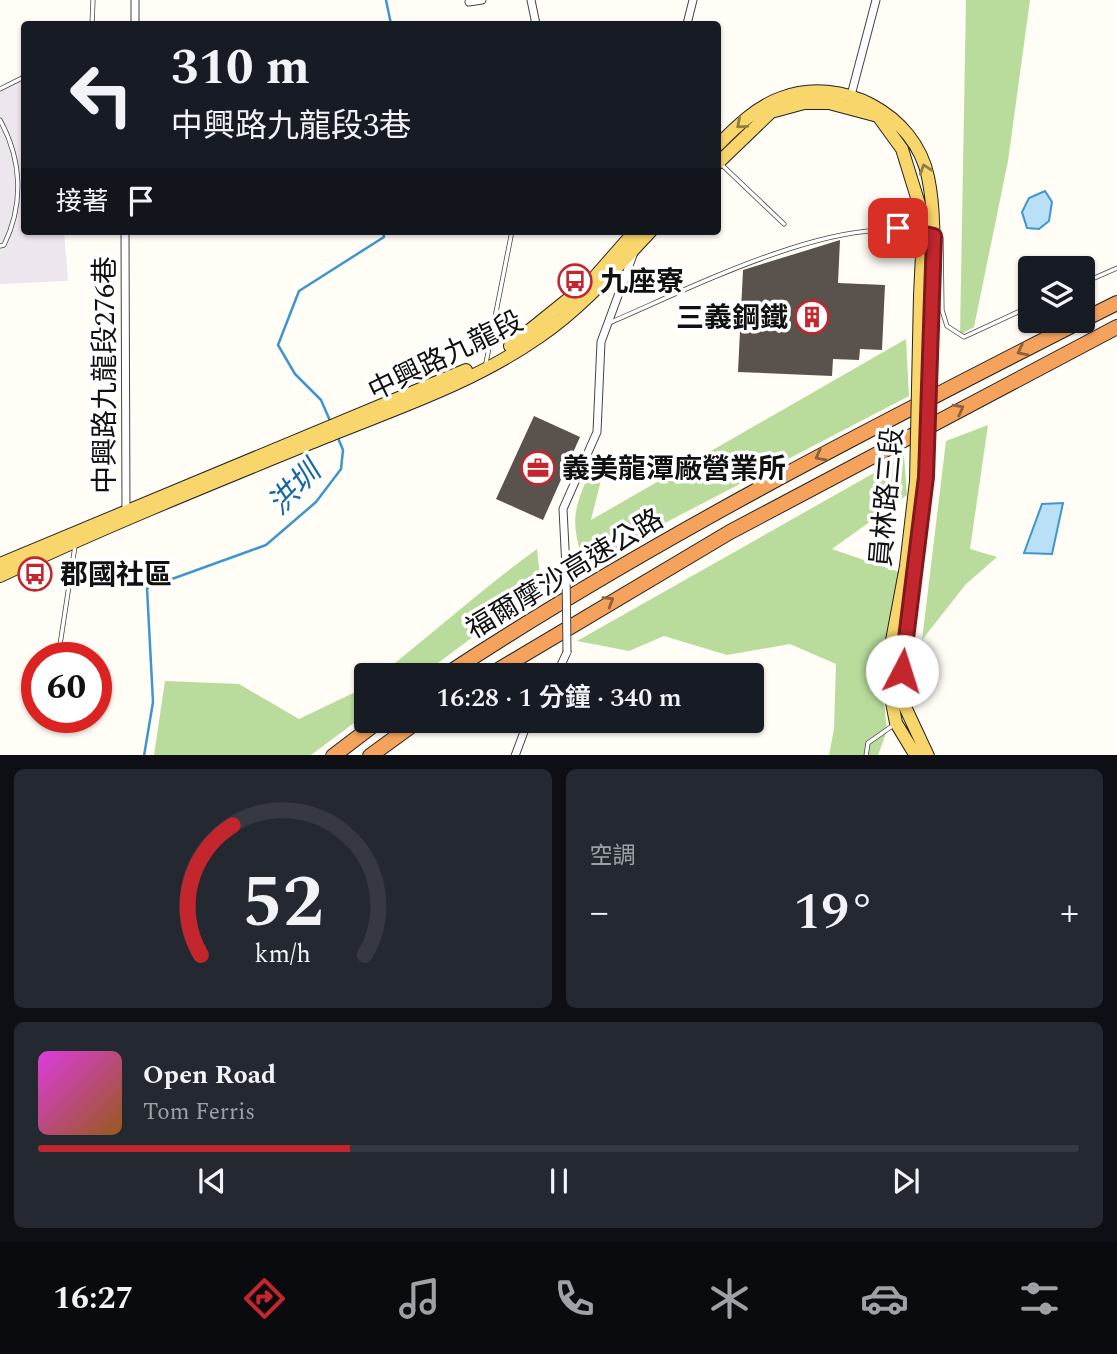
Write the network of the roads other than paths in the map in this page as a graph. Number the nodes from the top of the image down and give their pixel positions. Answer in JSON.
{"nodes":[{"id":1,"x":93,"y":0,"type":"edge"},
{"id":2,"x":135,"y":0,"type":"edge"},
{"id":3,"x":482,"y":0,"type":"edge"},
{"id":4,"x":531,"y":0,"type":"edge"},
{"id":5,"x":693,"y":0,"type":"edge"},
{"id":6,"x":876,"y":0,"type":"edge"},
{"id":7,"x":469,"y":2,"type":"dead end"},
{"id":8,"x":92,"y":21,"type":"edge"},
{"id":9,"x":135,"y":21,"type":"edge"},
{"id":10,"x":535,"y":21,"type":"edge"},
{"id":11,"x":688,"y":21,"type":"edge"},
{"id":12,"x":21,"y":78,"type":"edge"},
{"id":13,"x":0,"y":89,"type":"edge"},
{"id":14,"x":849,"y":101,"type":"junction"},
{"id":15,"x":0,"y":120,"type":"edge"},
{"id":16,"x":721,"y":142,"type":"edge"},
{"id":17,"x":721,"y":159,"type":"edge"},
{"id":18,"x":721,"y":165,"type":"edge"},
{"id":19,"x":784,"y":224,"type":"dead end"},
{"id":20,"x":125,"y":235,"type":"edge"},
{"id":21,"x":511,"y":235,"type":"edge"},
{"id":22,"x":640,"y":235,"type":"edge"},
{"id":23,"x":928,"y":236,"type":"junction"},
{"id":24,"x":0,"y":246,"type":"edge"},
{"id":25,"x":1117,"y":268,"type":"edge"},
{"id":26,"x":1095,"y":278,"type":"edge"},
{"id":27,"x":1117,"y":303,"type":"edge"},
{"id":28,"x":1018,"y":312,"type":"edge"},
{"id":29,"x":1095,"y":314,"type":"edge"},
{"id":30,"x":607,"y":324,"type":"junction"},
{"id":31,"x":1117,"y":327,"type":"edge"},
{"id":32,"x":1057,"y":333,"type":"edge"},
{"id":33,"x":486,"y":365,"type":"junction"},
{"id":34,"x":921,"y":479,"type":"junction"},
{"id":35,"x":126,"y":514,"type":"junction"},
{"id":36,"x":76,"y":541,"type":"junction"},
{"id":37,"x":0,"y":564,"type":"edge"},
{"id":38,"x":0,"y":576,"type":"edge"},
{"id":39,"x":60,"y":642,"type":"edge"},
{"id":40,"x":463,"y":663,"type":"edge"},
{"id":41,"x":510,"y":663,"type":"edge"},
{"id":42,"x":562,"y":663,"type":"edge"},
{"id":43,"x":897,"y":723,"type":"junction"},
{"id":44,"x":363,"y":733,"type":"edge"},
{"id":45,"x":401,"y":733,"type":"edge"},
{"id":46,"x":522,"y":733,"type":"edge"},
{"id":47,"x":333,"y":755,"type":"edge"},
{"id":48,"x":370,"y":755,"type":"edge"},
{"id":49,"x":515,"y":755,"type":"edge"},
{"id":50,"x":866,"y":755,"type":"edge"},
{"id":51,"x":916,"y":755,"type":"edge"},
{"id":52,"x":928,"y":755,"type":"edge"}],
"edges":[{"from":1,"to":8,"type":"lane"},
{"from":2,"to":9,"type":"street"},
{"from":3,"to":7,"type":"street"},
{"from":4,"to":10,"type":"street"},
{"from":5,"to":11,"type":"street"},
{"from":6,"to":14,"type":"street"},
{"from":12,"to":13,"type":"lane"},
{"from":14,"to":16,"type":"main road","one_way":true},
{"from":14,"to":17,"type":"main road"},
{"from":14,"to":23,"type":"main road"},
{"from":15,"to":24,"type":"lane"},
{"from":18,"to":19,"type":"lane"},
{"from":20,"to":35,"type":"street","name":"中興路九龍段276巷"},
{"from":21,"to":33,"type":"lane"},
{"from":22,"to":30,"type":"street"},
{"from":22,"to":33,"type":"main road","name":"中興路九龍段"},
{"from":23,"to":28,"type":"lane"},
{"from":23,"to":30,"type":"lane"},
{"from":23,"to":34,"type":"main road","name":"員林路三段","bridge":true},
{"from":25,"to":26,"type":"lane"},
{"from":27,"to":29,"type":"highway","name":"福爾摩沙高速公路"},
{"from":30,"to":42,"type":"street","bridge":true},
{"from":41,"to":31,"type":"highway","name":"福爾摩沙高速公路","one_way":true},
{"from":32,"to":40,"type":"highway","name":"福爾摩沙高速公路","one_way":true},
{"from":33,"to":35,"type":"main road","name":"中興路九龍段"},
{"from":34,"to":43,"type":"main road","name":"員林路三段"},
{"from":34,"to":52,"type":"main road","name":"員林路三段"},
{"from":35,"to":36,"type":"main road"},
{"from":35,"to":37,"type":"main road"},
{"from":36,"to":38,"type":"main road"},
{"from":36,"to":39,"type":"lane"},
{"from":43,"to":50,"type":"lane"},
{"from":43,"to":51,"type":"main road","name":"員林路三段"},
{"from":44,"to":47,"type":"highway"},
{"from":45,"to":48,"type":"highway"},
{"from":46,"to":49,"type":"street"}]}
